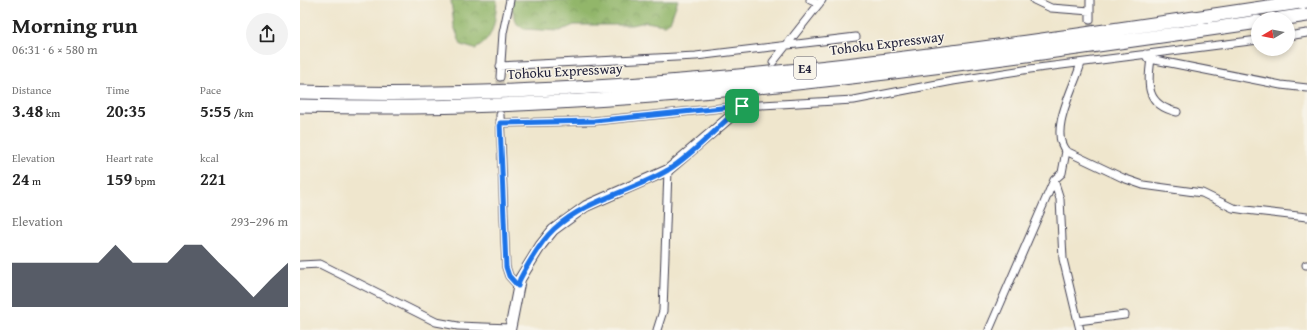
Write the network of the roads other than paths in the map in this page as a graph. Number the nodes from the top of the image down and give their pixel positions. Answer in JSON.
{"nodes":[{"id":1,"x":510,"y":0,"type":"edge"},
{"id":2,"x":810,"y":0,"type":"edge"},
{"id":3,"x":1034,"y":0,"type":"edge"},
{"id":4,"x":1090,"y":0,"type":"edge"},
{"id":5,"x":1307,"y":1,"type":"edge"},
{"id":6,"x":820,"y":2,"type":"edge"},
{"id":7,"x":1090,"y":11,"type":"junction"},
{"id":8,"x":1307,"y":15,"type":"edge"},
{"id":9,"x":1295,"y":17,"type":"edge"},
{"id":10,"x":1090,"y":20,"type":"tunnel mouth"},
{"id":11,"x":1251,"y":23,"type":"edge"},
{"id":12,"x":1307,"y":33,"type":"edge"},
{"id":13,"x":1295,"y":35,"type":"edge"},
{"id":14,"x":856,"y":37,"type":"dead end"},
{"id":15,"x":1251,"y":41,"type":"edge"},
{"id":16,"x":785,"y":44,"type":"junction"},
{"id":17,"x":1145,"y":54,"type":"junction"},
{"id":18,"x":1151,"y":59,"type":"junction"},
{"id":19,"x":773,"y":62,"type":"dead end"},
{"id":20,"x":1081,"y":63,"type":"junction"},
{"id":21,"x":500,"y":66,"type":"junction"},
{"id":22,"x":500,"y":77,"type":"tunnel mouth"},
{"id":23,"x":1307,"y":88,"type":"edge"},
{"id":24,"x":300,"y":92,"type":"edge"},
{"id":25,"x":745,"y":104,"type":"junction"},
{"id":26,"x":300,"y":106,"type":"edge"},
{"id":27,"x":1177,"y":112,"type":"dead end"},
{"id":28,"x":500,"y":115,"type":"tunnel mouth"},
{"id":29,"x":730,"y":117,"type":"joint"},
{"id":30,"x":500,"y":123,"type":"junction"},
{"id":31,"x":1066,"y":151,"type":"junction"},
{"id":32,"x":668,"y":170,"type":"junction"},
{"id":33,"x":1054,"y":180,"type":"junction"},
{"id":34,"x":1307,"y":217,"type":"edge"},
{"id":35,"x":300,"y":265,"type":"edge"},
{"id":36,"x":518,"y":286,"type":"junction"},
{"id":37,"x":1125,"y":315,"type":"dead end"},
{"id":38,"x":1078,"y":322,"type":"junction"},
{"id":39,"x":510,"y":329,"type":"edge"},
{"id":40,"x":656,"y":330,"type":"edge"},
{"id":41,"x":989,"y":330,"type":"edge"},
{"id":42,"x":1080,"y":330,"type":"edge"}],
"edges":[{"from":1,"to":21,"type":"street"},
{"from":2,"to":6,"type":"street"},
{"from":3,"to":7,"type":"street"},
{"from":4,"to":7,"type":"street"},
{"from":5,"to":24,"type":"highway","name":"Tohoku Expressway","number":"E4"},
{"from":6,"to":16,"type":"street"},
{"from":7,"to":10,"type":"street"},
{"from":8,"to":9,"type":"highway"},
{"from":11,"to":26,"type":"highway","name":"Tohoku Expressway","number":"E4"},
{"from":12,"to":13,"type":"street"},
{"from":14,"to":16,"type":"street"},
{"from":15,"to":17,"type":"street"},
{"from":16,"to":19,"type":"street"},
{"from":16,"to":21,"type":"street"},
{"from":17,"to":18,"type":"street"},
{"from":17,"to":20,"type":"street"},
{"from":18,"to":23,"type":"street"},
{"from":18,"to":27,"type":"street"},
{"from":20,"to":25,"type":"street"},
{"from":20,"to":31,"type":"street"},
{"from":21,"to":22,"type":"street"},
{"from":25,"to":29,"type":"street"},
{"from":25,"to":30,"type":"street"},
{"from":28,"to":30,"type":"street"},
{"from":29,"to":32,"type":"street"},
{"from":30,"to":36,"type":"street"},
{"from":31,"to":33,"type":"street"},
{"from":31,"to":34,"type":"street"},
{"from":32,"to":36,"type":"street"},
{"from":32,"to":40,"type":"street"},
{"from":33,"to":38,"type":"street"},
{"from":33,"to":41,"type":"street"},
{"from":35,"to":39,"type":"street"},
{"from":36,"to":39,"type":"street"},
{"from":37,"to":38,"type":"street"},
{"from":38,"to":42,"type":"street"}]}
